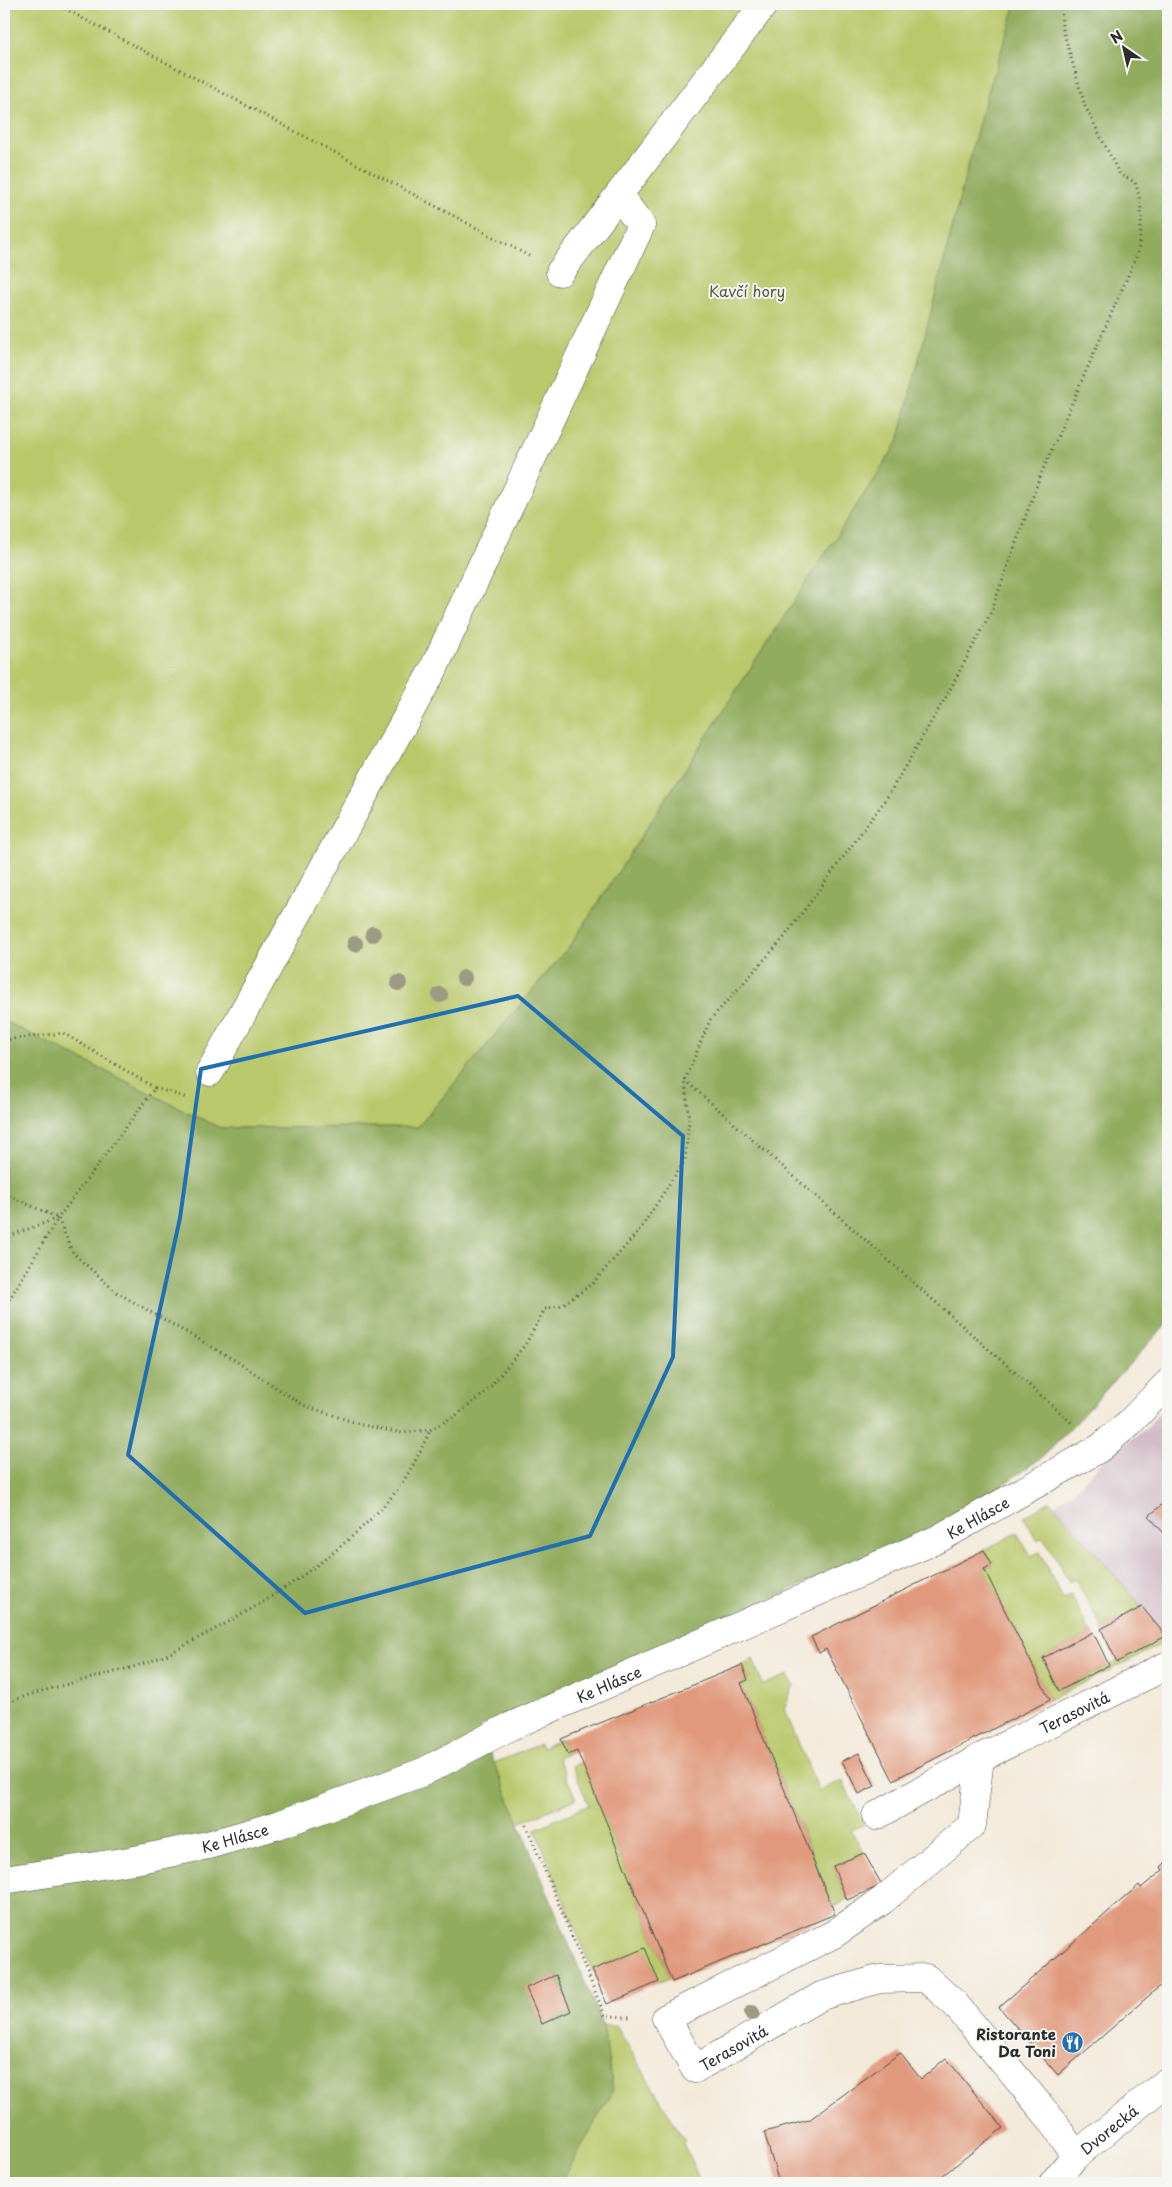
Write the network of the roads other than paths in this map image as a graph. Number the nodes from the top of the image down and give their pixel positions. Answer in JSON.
{"nodes":[{"id":1,"x":764,"y":4,"type":"edge"},
{"id":2,"x":620,"y":197,"type":"junction"},
{"id":3,"x":560,"y":272,"type":"road end"},
{"id":4,"x":210,"y":1072,"type":"dead end"},
{"id":5,"x":1168,"y":1382,"type":"edge"},
{"id":6,"x":1166,"y":1666,"type":"dead end"},
{"id":7,"x":980,"y":1758,"type":"junction"},
{"id":8,"x":876,"y":1816,"type":"dead end"},
{"id":9,"x":4,"y":1880,"type":"edge"},
{"id":10,"x":1168,"y":2081,"type":"edge"},
{"id":11,"x":1075,"y":2156,"type":"junction"},
{"id":12,"x":1053,"y":2183,"type":"edge"}],
"edges":[{"from":1,"to":2,"type":"street"},
{"from":2,"to":3,"type":"street"},
{"from":2,"to":4,"type":"street"},
{"from":5,"to":9,"type":"street","name":"Ke Hlásce"},
{"from":6,"to":7,"type":"street","name":"Terasovitá"},
{"from":7,"to":8,"type":"street","name":"Terasovitá"},
{"from":7,"to":11,"type":"street","name":"Terasovitá"},
{"from":10,"to":11,"type":"street","name":"Dvorecká"},
{"from":11,"to":12,"type":"street","name":"Dvorecká"}]}
